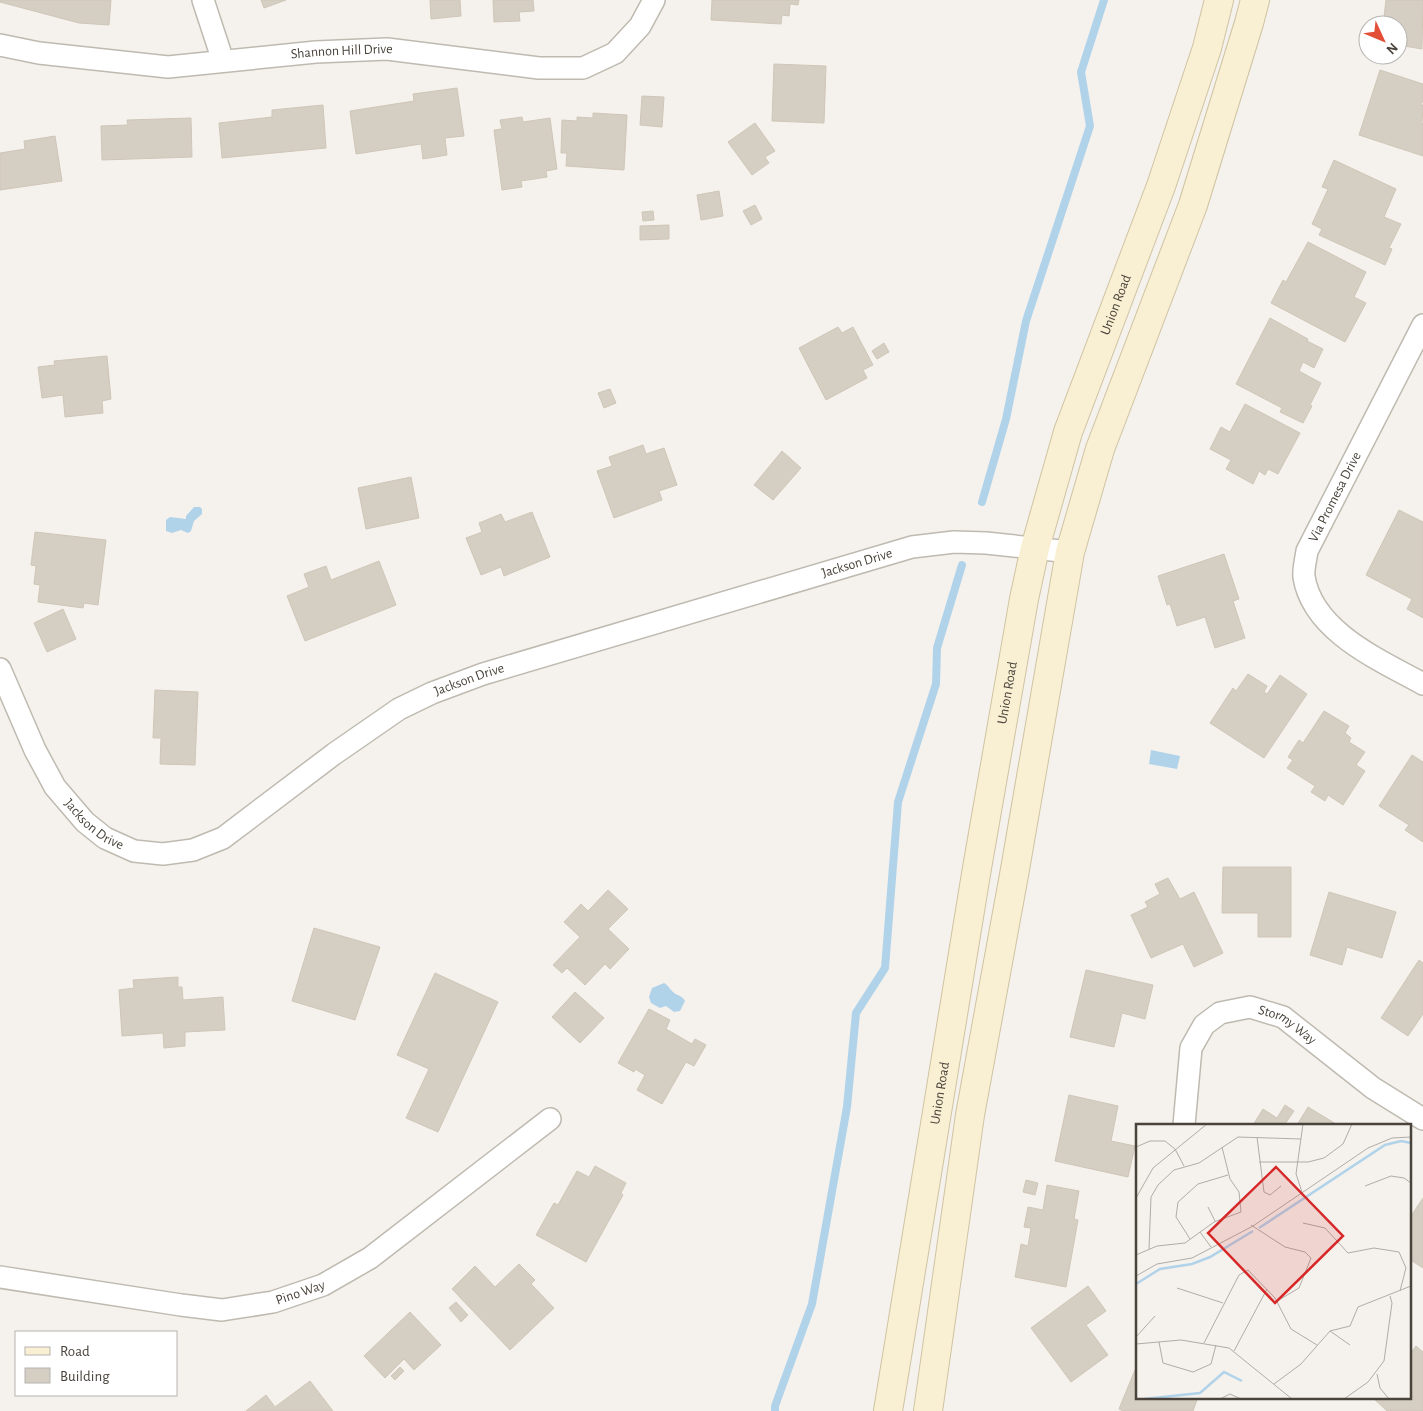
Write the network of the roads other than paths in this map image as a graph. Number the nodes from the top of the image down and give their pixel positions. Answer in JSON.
{"nodes":[{"id":1,"x":203,"y":0,"type":"edge"},
{"id":2,"x":654,"y":0,"type":"edge"},
{"id":3,"x":1219,"y":0,"type":"edge"},
{"id":4,"x":1254,"y":0,"type":"edge"},
{"id":5,"x":0,"y":45,"type":"edge"},
{"id":6,"x":223,"y":60,"type":"junction"},
{"id":7,"x":1423,"y":325,"type":"edge"},
{"id":8,"x":1035,"y":548,"type":"junction"},
{"id":9,"x":1070,"y":552,"type":"junction"},
{"id":10,"x":0,"y":669,"type":"edge"},
{"id":11,"x":1423,"y":684,"type":"edge"},
{"id":12,"x":550,"y":1119,"type":"dead end"},
{"id":13,"x":1423,"y":1119,"type":"edge"},
{"id":14,"x":1184,"y":1124,"type":"edge"},
{"id":15,"x":0,"y":1277,"type":"edge"},
{"id":16,"x":888,"y":1411,"type":"edge"},
{"id":17,"x":928,"y":1411,"type":"edge"}],
"edges":[{"from":1,"to":6,"type":"street"},
{"from":2,"to":6,"type":"street","name":"Shannon Hill Drive"},
{"from":3,"to":8,"type":"main road","name":"Union Road"},
{"from":4,"to":9,"type":"main road"},
{"from":5,"to":6,"type":"street","name":"Shannon Hill Drive"},
{"from":7,"to":11,"type":"street","name":"Via Promesa Drive"},
{"from":8,"to":9,"type":"street","name":"Jackson Drive"},
{"from":8,"to":10,"type":"street","name":"Jackson Drive"},
{"from":8,"to":16,"type":"main road","name":"Union Road"},
{"from":9,"to":17,"type":"main road"},
{"from":12,"to":15,"type":"street","name":"Pino Way"},
{"from":13,"to":14,"type":"street","name":"Stormy Way"}]}
